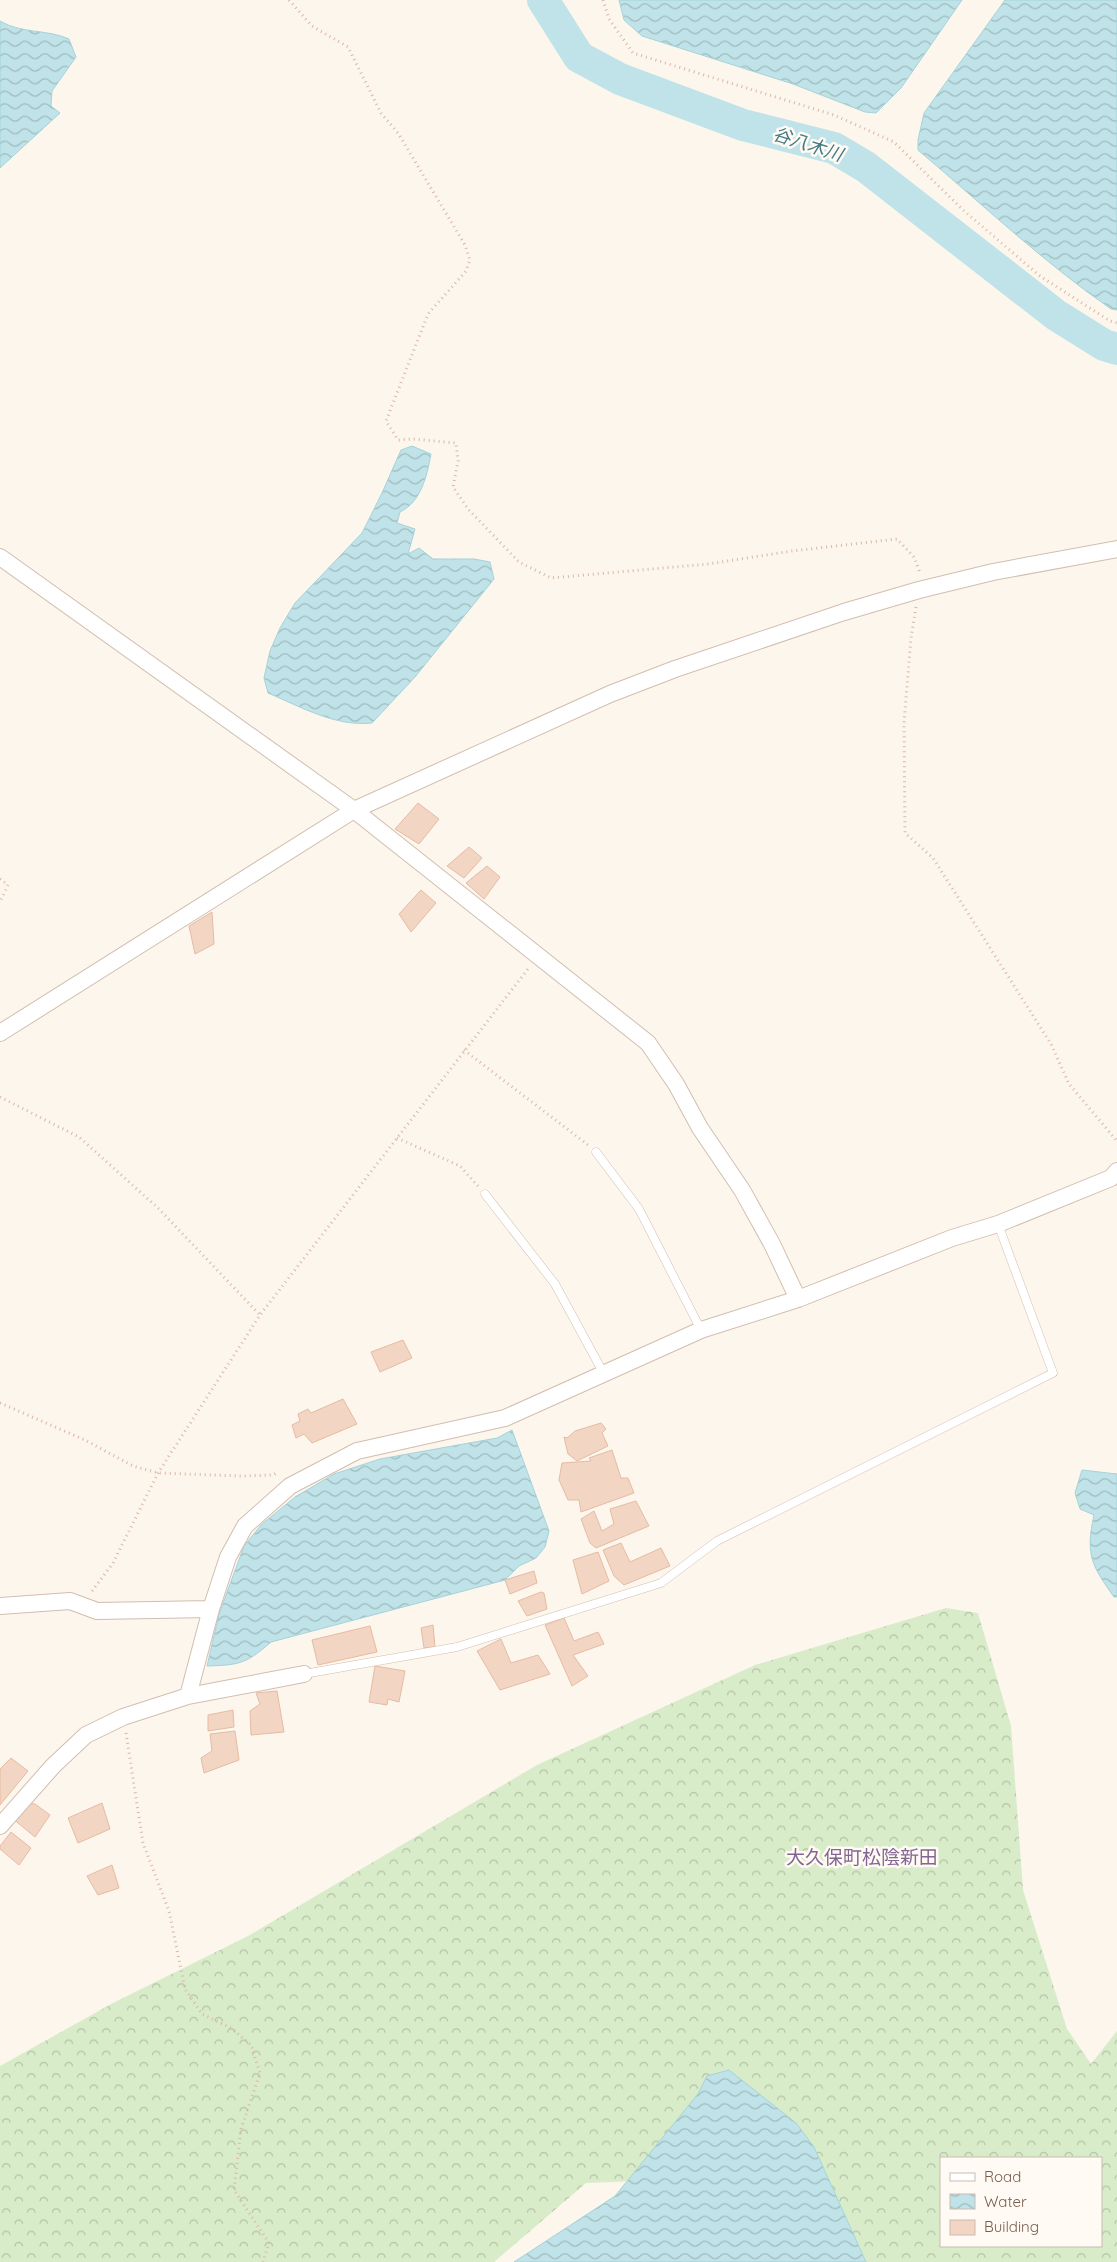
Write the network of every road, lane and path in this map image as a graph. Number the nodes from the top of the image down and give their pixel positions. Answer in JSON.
{"nodes":[{"id":1,"x":289,"y":0,"type":"edge"},
{"id":2,"x":602,"y":0,"type":"edge"},
{"id":3,"x":1117,"y":323,"type":"edge"},
{"id":4,"x":1117,"y":548,"type":"edge"},
{"id":5,"x":0,"y":557,"type":"edge"},
{"id":6,"x":919,"y":590,"type":"junction"},
{"id":7,"x":354,"y":810,"type":"junction"},
{"id":8,"x":0,"y":879,"type":"edge"},
{"id":9,"x":0,"y":902,"type":"edge"},
{"id":10,"x":539,"y":955,"type":"junction"},
{"id":11,"x":0,"y":1033,"type":"edge"},
{"id":12,"x":464,"y":1050,"type":"junction"},
{"id":13,"x":0,"y":1097,"type":"edge"},
{"id":14,"x":397,"y":1138,"type":"junction"},
{"id":15,"x":1117,"y":1141,"type":"edge"},
{"id":16,"x":596,"y":1152,"type":"joint"},
{"id":17,"x":1117,"y":1171,"type":"edge"},
{"id":18,"x":485,"y":1194,"type":"joint"},
{"id":19,"x":998,"y":1224,"type":"junction"},
{"id":20,"x":798,"y":1299,"type":"junction"},
{"id":21,"x":260,"y":1315,"type":"junction"},
{"id":22,"x":701,"y":1330,"type":"junction"},
{"id":23,"x":604,"y":1374,"type":"junction"},
{"id":24,"x":0,"y":1403,"type":"edge"},
{"id":25,"x":281,"y":1470,"type":"dead end"},
{"id":26,"x":158,"y":1473,"type":"junction"},
{"id":27,"x":82,"y":1605,"type":"junction"},
{"id":28,"x":0,"y":1606,"type":"edge"},
{"id":29,"x":211,"y":1609,"type":"junction"},
{"id":30,"x":304,"y":1674,"type":"joint"},
{"id":31,"x":188,"y":1696,"type":"junction"},
{"id":32,"x":123,"y":1717,"type":"junction"},
{"id":33,"x":0,"y":1826,"type":"edge"},
{"id":34,"x":262,"y":2262,"type":"edge"}],
"edges":[{"from":1,"to":6,"type":"path"},
{"from":2,"to":3,"type":"path"},
{"from":4,"to":6,"type":"street"},
{"from":5,"to":7,"type":"street"},
{"from":6,"to":7,"type":"street"},
{"from":6,"to":15,"type":"path"},
{"from":7,"to":10,"type":"street"},
{"from":7,"to":11,"type":"street"},
{"from":8,"to":9,"type":"path"},
{"from":10,"to":12,"type":"path"},
{"from":10,"to":20,"type":"street"},
{"from":12,"to":14,"type":"path"},
{"from":12,"to":16,"type":"path"},
{"from":13,"to":21,"type":"path"},
{"from":14,"to":18,"type":"path"},
{"from":14,"to":21,"type":"path"},
{"from":16,"to":22,"type":"lane"},
{"from":17,"to":19,"type":"street"},
{"from":18,"to":23,"type":"lane"},
{"from":19,"to":20,"type":"street"},
{"from":19,"to":30,"type":"lane"},
{"from":20,"to":22,"type":"street"},
{"from":21,"to":26,"type":"path"},
{"from":22,"to":23,"type":"street"},
{"from":23,"to":29,"type":"street"},
{"from":24,"to":26,"type":"path"},
{"from":25,"to":26,"type":"path"},
{"from":26,"to":27,"type":"path"},
{"from":27,"to":28,"type":"street"},
{"from":27,"to":29,"type":"street"},
{"from":29,"to":31,"type":"street"},
{"from":30,"to":31,"type":"street"},
{"from":31,"to":32,"type":"street"},
{"from":32,"to":33,"type":"street"},
{"from":32,"to":34,"type":"path"}]}
